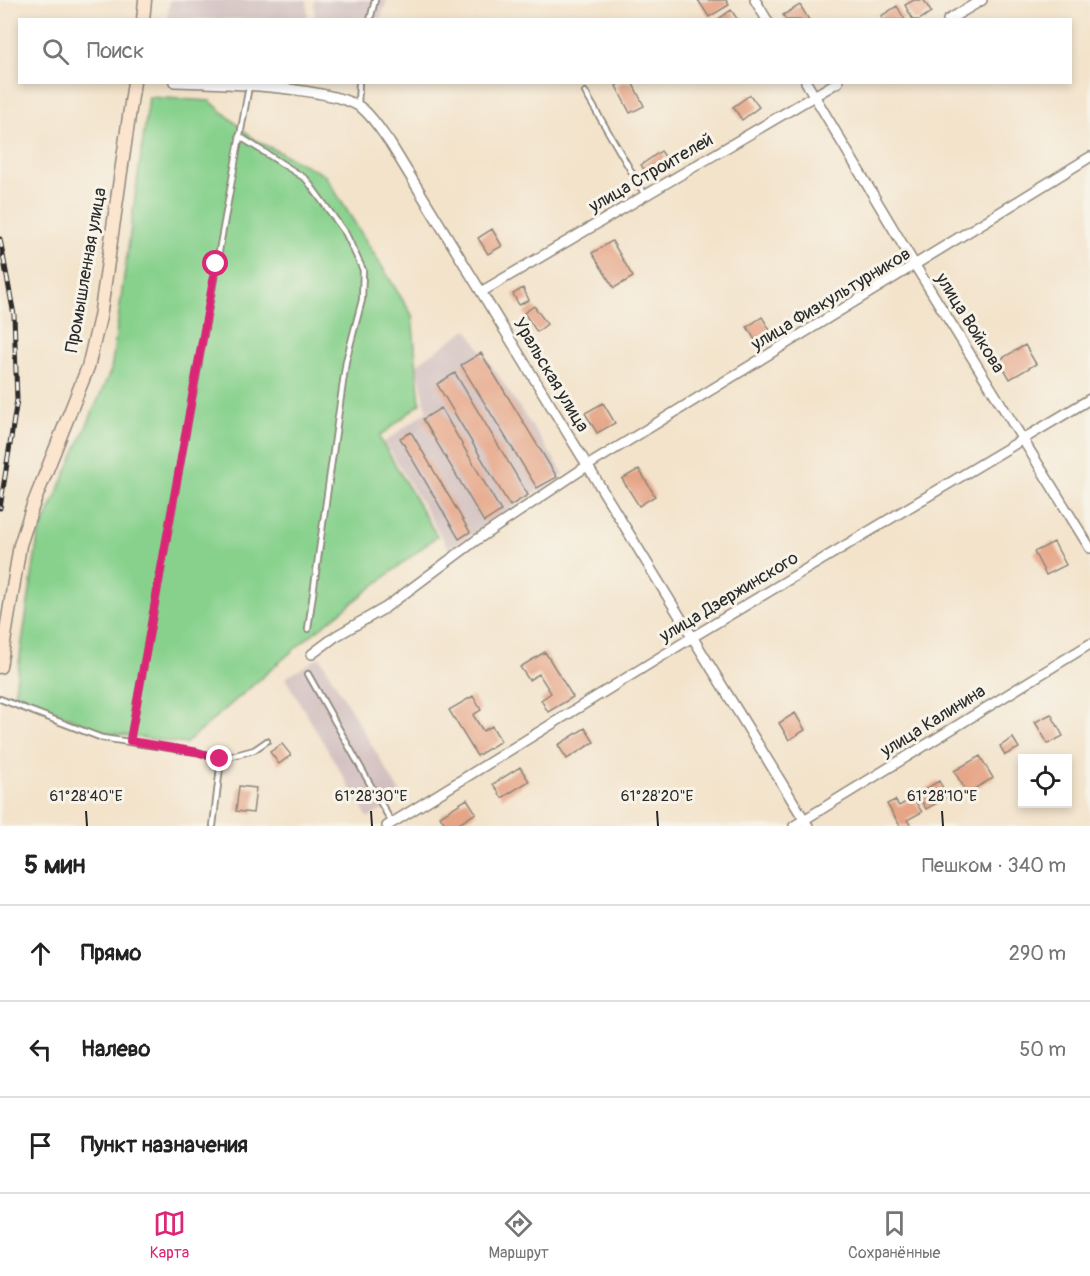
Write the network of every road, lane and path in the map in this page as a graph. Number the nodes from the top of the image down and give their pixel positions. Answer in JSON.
{"nodes":[{"id":1,"x":145,"y":0,"type":"edge"},
{"id":2,"x":375,"y":0,"type":"edge"},
{"id":3,"x":756,"y":0,"type":"edge"},
{"id":4,"x":982,"y":0,"type":"edge"},
{"id":5,"x":142,"y":18,"type":"edge"},
{"id":6,"x":370,"y":18,"type":"edge"},
{"id":7,"x":766,"y":18,"type":"edge"},
{"id":8,"x":951,"y":18,"type":"edge"},
{"id":9,"x":134,"y":84,"type":"edge"},
{"id":10,"x":249,"y":84,"type":"edge"},
{"id":11,"x":359,"y":84,"type":"edge"},
{"id":12,"x":807,"y":84,"type":"edge"},
{"id":13,"x":835,"y":84,"type":"edge"},
{"id":14,"x":585,"y":92,"type":"dead end"},
{"id":15,"x":814,"y":96,"type":"junction"},
{"id":16,"x":358,"y":107,"type":"junction"},
{"id":17,"x":239,"y":136,"type":"junction"},
{"id":18,"x":1090,"y":157,"type":"edge"},
{"id":19,"x":645,"y":195,"type":"junction"},
{"id":20,"x":916,"y":267,"type":"junction"},
{"id":21,"x":481,"y":292,"type":"junction"},
{"id":22,"x":1090,"y":399,"type":"edge"},
{"id":23,"x":1023,"y":440,"type":"junction"},
{"id":24,"x":587,"y":466,"type":"junction"},
{"id":25,"x":1090,"y":548,"type":"edge"},
{"id":26,"x":308,"y":629,"type":"dead end"},
{"id":27,"x":691,"y":638,"type":"junction"},
{"id":28,"x":1090,"y":644,"type":"edge"},
{"id":29,"x":312,"y":654,"type":"dead end"},
{"id":30,"x":0,"y":667,"type":"edge"},
{"id":31,"x":308,"y":674,"type":"dead end"},
{"id":32,"x":0,"y":699,"type":"edge"},
{"id":33,"x":130,"y":741,"type":"junction"},
{"id":34,"x":267,"y":741,"type":"dead end"},
{"id":35,"x":220,"y":759,"type":"junction"},
{"id":36,"x":806,"y":823,"type":"edge"},
{"id":37,"x":390,"y":824,"type":"edge"},
{"id":38,"x":213,"y":826,"type":"edge"},
{"id":39,"x":794,"y":826,"type":"edge"}],
"edges":[{"from":1,"to":5,"type":"main road"},
{"from":2,"to":6,"type":"lane"},
{"from":3,"to":7,"type":"street"},
{"from":4,"to":8,"type":"street"},
{"from":9,"to":30,"type":"main road","name":"Промышленная улица"},
{"from":10,"to":16,"type":"street","name":"Уральская улица"},
{"from":10,"to":17,"type":"lane"},
{"from":11,"to":16,"type":"lane"},
{"from":12,"to":15,"type":"street","name":"улица Войкова"},
{"from":13,"to":15,"type":"street","name":"улица Строителей"},
{"from":14,"to":19,"type":"lane"},
{"from":15,"to":19,"type":"street","name":"улица Строителей"},
{"from":15,"to":20,"type":"street","name":"улица Войкова"},
{"from":16,"to":21,"type":"street","name":"Уральская улица"},
{"from":17,"to":26,"type":"lane"},
{"from":17,"to":33,"type":"lane"},
{"from":18,"to":20,"type":"street","name":"улица Физкультурников"},
{"from":19,"to":21,"type":"street","name":"улица Строителей"},
{"from":20,"to":23,"type":"street","name":"улица Войкова"},
{"from":20,"to":24,"type":"street","name":"улица Физкультурников"},
{"from":21,"to":24,"type":"street","name":"Уральская улица"},
{"from":22,"to":23,"type":"street","name":"улица Дзержинского"},
{"from":23,"to":25,"type":"street","name":"улица Войкова"},
{"from":23,"to":27,"type":"street","name":"улица Дзержинского"},
{"from":24,"to":27,"type":"street","name":"Уральская улица"},
{"from":24,"to":29,"type":"street","name":"улица Физкультурников"},
{"from":27,"to":36,"type":"street","name":"Уральская улица"},
{"from":27,"to":37,"type":"street","name":"улица Дзержинского"},
{"from":28,"to":36,"type":"street","name":"улица Калинина"},
{"from":31,"to":37,"type":"lane"},
{"from":32,"to":33,"type":"lane"},
{"from":33,"to":35,"type":"lane"},
{"from":34,"to":35,"type":"lane"},
{"from":35,"to":38,"type":"lane"},
{"from":36,"to":39,"type":"street","name":"улица Калинина"}]}
